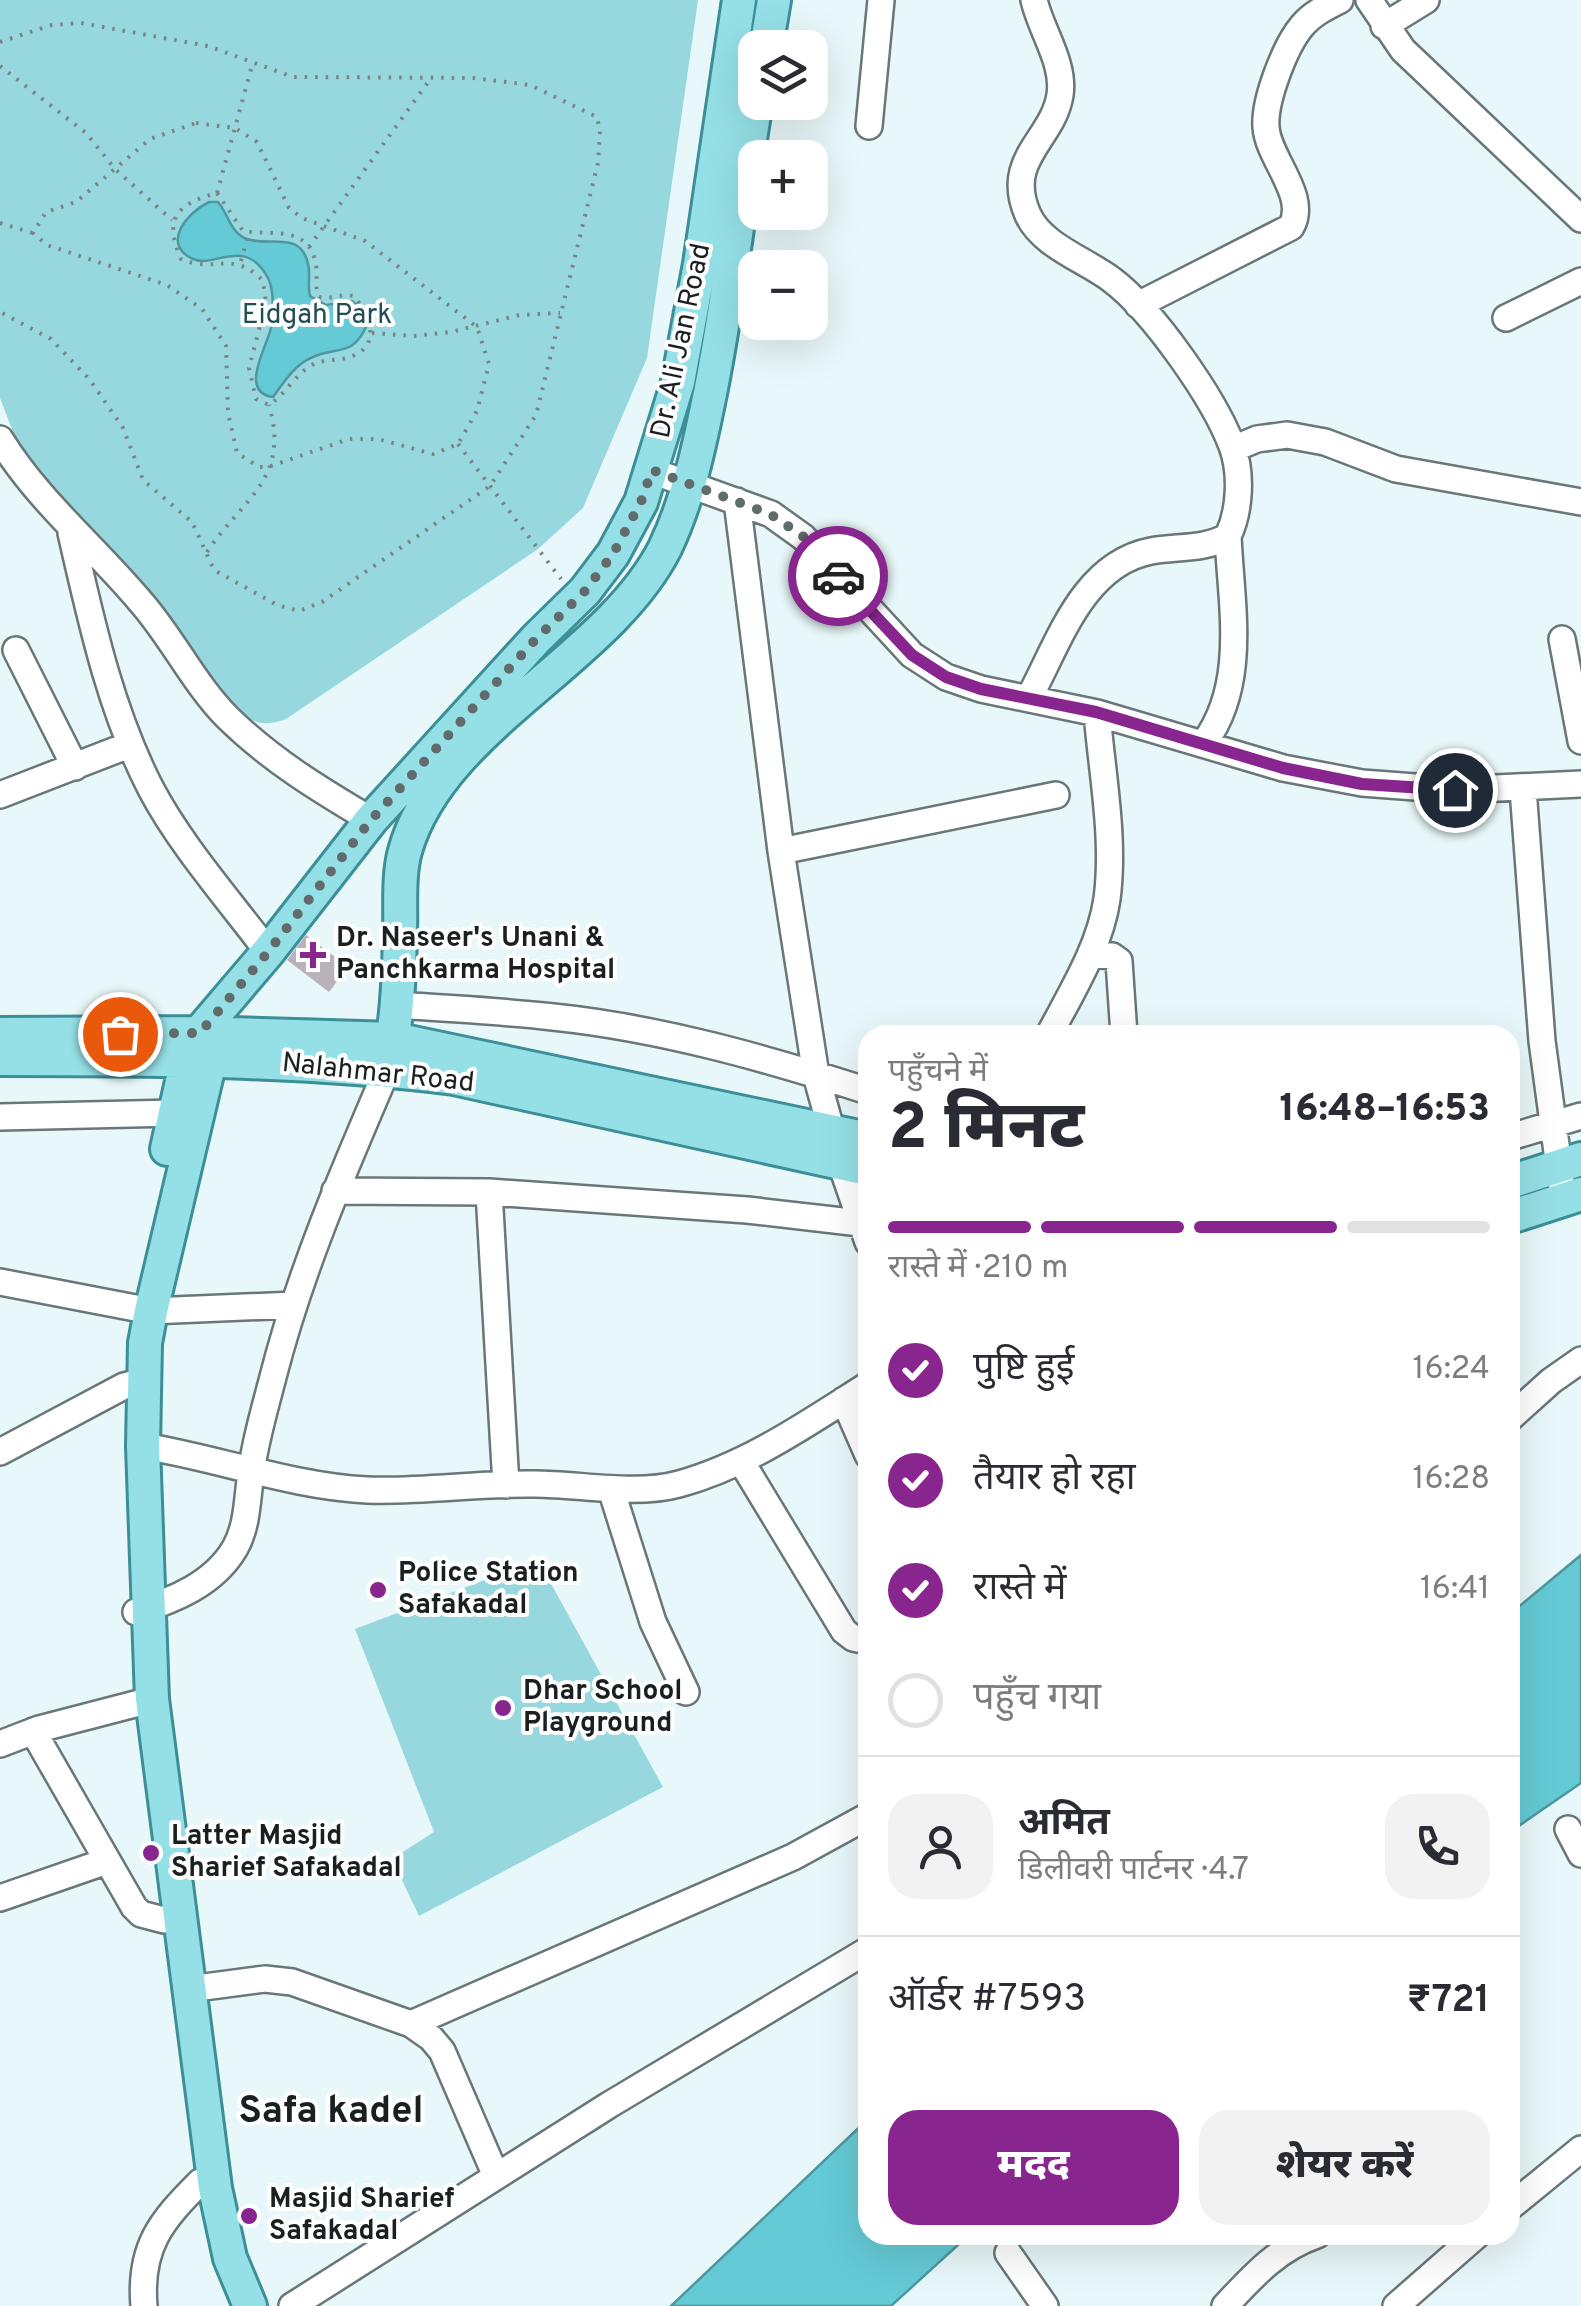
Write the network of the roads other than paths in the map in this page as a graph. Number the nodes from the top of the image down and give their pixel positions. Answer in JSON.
{"nodes":[{"id":1,"x":739,"y":0,"type":"edge"},
{"id":2,"x":774,"y":0,"type":"edge"},
{"id":3,"x":882,"y":0,"type":"edge"},
{"id":4,"x":1034,"y":0,"type":"edge"},
{"id":5,"x":1340,"y":0,"type":"edge"},
{"id":6,"x":1368,"y":0,"type":"edge"},
{"id":7,"x":1426,"y":0,"type":"edge"},
{"id":8,"x":1384,"y":26,"type":"junction"},
{"id":9,"x":769,"y":30,"type":"edge"},
{"id":10,"x":753,"y":120,"type":"edge"},
{"id":11,"x":869,"y":126,"type":"dead end"},
{"id":12,"x":1581,"y":219,"type":"edge"},
{"id":13,"x":1581,"y":281,"type":"edge"},
{"id":14,"x":1138,"y":305,"type":"junction"},
{"id":15,"x":1506,"y":318,"type":"dead end"},
{"id":16,"x":0,"y":438,"type":"edge"},
{"id":17,"x":1233,"y":449,"type":"junction"},
{"id":18,"x":652,"y":470,"type":"junction"},
{"id":19,"x":10,"y":472,"type":"edge"},
{"id":20,"x":690,"y":484,"type":"junction"},
{"id":21,"x":738,"y":501,"type":"junction"},
{"id":22,"x":1581,"y":502,"type":"edge"},
{"id":23,"x":70,"y":530,"type":"junction"},
{"id":24,"x":1228,"y":536,"type":"junction"},
{"id":25,"x":1562,"y":639,"type":"dead end"},
{"id":26,"x":16,"y":650,"type":"dead end"},
{"id":27,"x":1030,"y":696,"type":"junction"},
{"id":28,"x":1096,"y":712,"type":"junction"},
{"id":29,"x":1581,"y":740,"type":"edge"},
{"id":30,"x":1204,"y":742,"type":"junction"},
{"id":31,"x":130,"y":745,"type":"junction"},
{"id":32,"x":75,"y":767,"type":"junction"},
{"id":33,"x":1581,"y":784,"type":"edge"},
{"id":34,"x":1523,"y":789,"type":"junction"},
{"id":35,"x":0,"y":795,"type":"edge"},
{"id":36,"x":1056,"y":795,"type":"dead end"},
{"id":37,"x":371,"y":820,"type":"junction"},
{"id":38,"x":780,"y":851,"type":"junction"},
{"id":39,"x":268,"y":952,"type":"junction"},
{"id":40,"x":1091,"y":954,"type":"junction"},
{"id":41,"x":399,"y":1005,"type":"junction"},
{"id":42,"x":1054,"y":1025,"type":"edge"},
{"id":43,"x":1123,"y":1025,"type":"edge"},
{"id":44,"x":0,"y":1034,"type":"edge"},
{"id":45,"x":199,"y":1051,"type":"junction"},
{"id":46,"x":390,"y":1054,"type":"junction"},
{"id":47,"x":0,"y":1059,"type":"edge"},
{"id":48,"x":816,"y":1074,"type":"junction"},
{"id":49,"x":858,"y":1088,"type":"edge"},
{"id":50,"x":174,"y":1113,"type":"junction"},
{"id":51,"x":1581,"y":1116,"type":"edge"},
{"id":52,"x":0,"y":1118,"type":"edge"},
{"id":53,"x":1553,"y":1124,"type":"junction"},
{"id":54,"x":832,"y":1129,"type":"junction"},
{"id":55,"x":1520,"y":1134,"type":"edge"},
{"id":56,"x":858,"y":1136,"type":"edge"},
{"id":57,"x":1570,"y":1162,"type":"edge"},
{"id":58,"x":854,"y":1165,"type":"edge"},
{"id":59,"x":1520,"y":1179,"type":"edge"},
{"id":60,"x":335,"y":1192,"type":"junction"},
{"id":61,"x":489,"y":1192,"type":"junction"},
{"id":62,"x":858,"y":1192,"type":"edge"},
{"id":63,"x":1572,"y":1197,"type":"edge"},
{"id":64,"x":1520,"y":1214,"type":"edge"},
{"id":65,"x":858,"y":1231,"type":"edge"},
{"id":66,"x":0,"y":1282,"type":"edge"},
{"id":67,"x":294,"y":1305,"type":"junction"},
{"id":68,"x":142,"y":1310,"type":"junction"},
{"id":69,"x":1581,"y":1360,"type":"edge"},
{"id":70,"x":133,"y":1384,"type":"junction"},
{"id":71,"x":858,"y":1391,"type":"edge"},
{"id":72,"x":844,"y":1400,"type":"junction"},
{"id":73,"x":1520,"y":1409,"type":"edge"},
{"id":74,"x":858,"y":1432,"type":"edge"},
{"id":75,"x":142,"y":1446,"type":"junction"},
{"id":76,"x":0,"y":1452,"type":"edge"},
{"id":77,"x":741,"y":1461,"type":"junction"},
{"id":78,"x":251,"y":1472,"type":"junction"},
{"id":79,"x":506,"y":1485,"type":"junction"},
{"id":80,"x":611,"y":1488,"type":"junction"},
{"id":81,"x":142,"y":1610,"type":"junction"},
{"id":82,"x":858,"y":1639,"type":"edge"},
{"id":83,"x":686,"y":1692,"type":"dead end"},
{"id":84,"x":139,"y":1703,"type":"junction"},
{"id":85,"x":33,"y":1731,"type":"junction"},
{"id":86,"x":0,"y":1744,"type":"edge"},
{"id":87,"x":858,"y":1822,"type":"edge"},
{"id":88,"x":1568,"y":1829,"type":"dead end"},
{"id":89,"x":1581,"y":1854,"type":"edge"},
{"id":90,"x":108,"y":1861,"type":"junction"},
{"id":91,"x":0,"y":1898,"type":"edge"},
{"id":92,"x":164,"y":1920,"type":"junction"},
{"id":93,"x":858,"y":1956,"type":"edge"},
{"id":94,"x":188,"y":1988,"type":"junction"},
{"id":95,"x":410,"y":2024,"type":"junction"},
{"id":96,"x":1581,"y":2149,"type":"edge"},
{"id":97,"x":496,"y":2176,"type":"junction"},
{"id":98,"x":200,"y":2182,"type":"junction"},
{"id":99,"x":1520,"y":2200,"type":"edge"},
{"id":100,"x":1292,"y":2245,"type":"edge"},
{"id":101,"x":1466,"y":2245,"type":"edge"},
{"id":102,"x":1008,"y":2252,"type":"dead end"},
{"id":103,"x":144,"y":2306,"type":"edge"},
{"id":104,"x":231,"y":2306,"type":"edge"},
{"id":105,"x":250,"y":2306,"type":"edge"},
{"id":106,"x":292,"y":2306,"type":"edge"},
{"id":107,"x":1045,"y":2306,"type":"edge"},
{"id":108,"x":1226,"y":2306,"type":"edge"},
{"id":109,"x":1396,"y":2306,"type":"edge"}],
"edges":[{"from":1,"to":18,"type":"main road","name":"Dr. Ali Jan Road"},
{"from":2,"to":9,"type":"main road"},
{"from":3,"to":11,"type":"street"},
{"from":4,"to":14,"type":"street"},
{"from":5,"to":14,"type":"street"},
{"from":6,"to":8,"type":"street"},
{"from":7,"to":8,"type":"street"},
{"from":8,"to":12,"type":"street"},
{"from":10,"to":20,"type":"main road","name":"Dr. Ali Jan Road"},
{"from":13,"to":15,"type":"street"},
{"from":14,"to":17,"type":"street"},
{"from":16,"to":19,"type":"street"},
{"from":17,"to":22,"type":"street"},
{"from":17,"to":24,"type":"street"},
{"from":18,"to":20,"type":"street"},
{"from":18,"to":37,"type":"main road","name":"Dr. Ali Jan Road"},
{"from":19,"to":23,"type":"street"},
{"from":20,"to":21,"type":"street"},
{"from":20,"to":41,"type":"main road","name":"Dr. Ali Jan Road"},
{"from":21,"to":27,"type":"street"},
{"from":21,"to":38,"type":"street"},
{"from":23,"to":31,"type":"street"},
{"from":23,"to":37,"type":"street"},
{"from":24,"to":27,"type":"street"},
{"from":24,"to":30,"type":"street"},
{"from":25,"to":29,"type":"street"},
{"from":26,"to":32,"type":"street"},
{"from":27,"to":28,"type":"street"},
{"from":28,"to":30,"type":"street"},
{"from":28,"to":40,"type":"street"},
{"from":30,"to":34,"type":"street"},
{"from":31,"to":32,"type":"street"},
{"from":31,"to":39,"type":"street"},
{"from":32,"to":35,"type":"street"},
{"from":33,"to":34,"type":"street"},
{"from":34,"to":53,"type":"street"},
{"from":36,"to":38,"type":"street"},
{"from":37,"to":39,"type":"main road","name":"Dr. Ali Jan Road"},
{"from":38,"to":48,"type":"street"},
{"from":39,"to":45,"type":"main road","name":"Dr. Ali Jan Road"},
{"from":40,"to":42,"type":"street"},
{"from":40,"to":43,"type":"street"},
{"from":41,"to":46,"type":"main road","name":"Dr. Ali Jan Road"},
{"from":41,"to":48,"type":"street"},
{"from":44,"to":45,"type":"main road","name":"Nalahmar Road"},
{"from":45,"to":46,"type":"main road","name":"Nalahmar Road"},
{"from":45,"to":47,"type":"main road","name":"Nalahmar Road"},
{"from":45,"to":50,"type":"main road"},
{"from":45,"to":68,"type":"main road"},
{"from":46,"to":54,"type":"main road","name":"Nalahmar Road"},
{"from":46,"to":58,"type":"main road","name":"Nalahmar Road"},
{"from":46,"to":60,"type":"street"},
{"from":48,"to":49,"type":"street"},
{"from":48,"to":54,"type":"street"},
{"from":50,"to":52,"type":"street"},
{"from":50,"to":68,"type":"main road"},
{"from":51,"to":53,"type":"street"},
{"from":53,"to":55,"type":"street"},
{"from":53,"to":57,"type":"street"},
{"from":54,"to":56,"type":"main road","name":"Nalahmar Road"},
{"from":54,"to":58,"type":"street"},
{"from":57,"to":59,"type":"main road"},
{"from":57,"to":63,"type":"street"},
{"from":58,"to":62,"type":"street"},
{"from":60,"to":61,"type":"street"},
{"from":60,"to":67,"type":"street"},
{"from":61,"to":65,"type":"street"},
{"from":61,"to":79,"type":"street"},
{"from":63,"to":64,"type":"main road"},
{"from":66,"to":68,"type":"street"},
{"from":67,"to":68,"type":"street"},
{"from":67,"to":78,"type":"street"},
{"from":68,"to":70,"type":"main road"},
{"from":69,"to":73,"type":"street"},
{"from":70,"to":75,"type":"main road"},
{"from":70,"to":76,"type":"street"},
{"from":70,"to":81,"type":"main road"},
{"from":71,"to":72,"type":"street"},
{"from":72,"to":74,"type":"street"},
{"from":72,"to":77,"type":"street"},
{"from":75,"to":78,"type":"street"},
{"from":75,"to":81,"type":"main road"},
{"from":77,"to":80,"type":"street"},
{"from":77,"to":82,"type":"street"},
{"from":78,"to":79,"type":"street"},
{"from":78,"to":81,"type":"street"},
{"from":79,"to":80,"type":"street"},
{"from":80,"to":83,"type":"street"},
{"from":81,"to":84,"type":"main road"},
{"from":81,"to":94,"type":"main road"},
{"from":84,"to":85,"type":"street"},
{"from":84,"to":92,"type":"main road"},
{"from":85,"to":86,"type":"street"},
{"from":85,"to":90,"type":"street"},
{"from":87,"to":95,"type":"street"},
{"from":88,"to":89,"type":"street"},
{"from":90,"to":91,"type":"street"},
{"from":90,"to":92,"type":"street"},
{"from":92,"to":98,"type":"main road"},
{"from":93,"to":97,"type":"street"},
{"from":94,"to":95,"type":"street"},
{"from":94,"to":105,"type":"main road"},
{"from":95,"to":97,"type":"street"},
{"from":96,"to":99,"type":"street"},
{"from":97,"to":106,"type":"street"},
{"from":98,"to":103,"type":"street"},
{"from":98,"to":104,"type":"main road"},
{"from":100,"to":108,"type":"street"},
{"from":101,"to":109,"type":"street"},
{"from":102,"to":107,"type":"street"}]}
